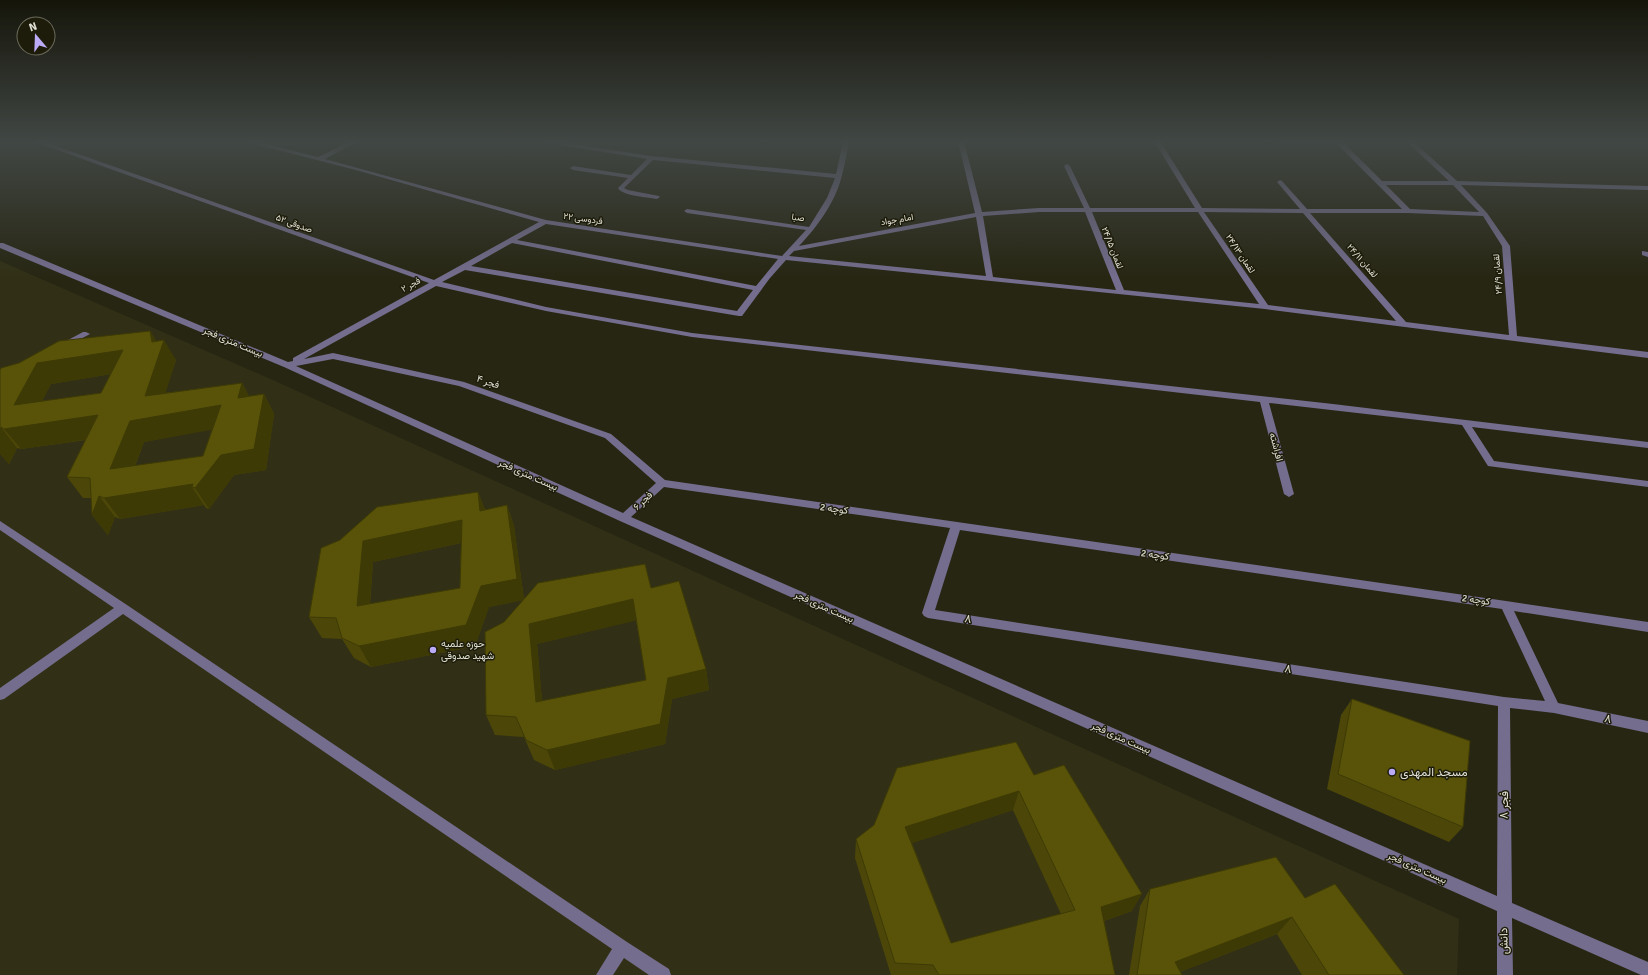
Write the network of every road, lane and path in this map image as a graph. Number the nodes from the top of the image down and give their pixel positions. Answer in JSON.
{"nodes":[{"id":1,"x":163,"y":186,"type":"edge"},
{"id":2,"x":420,"y":186,"type":"edge"},
{"id":3,"x":622,"y":186,"type":"edge"},
{"id":4,"x":835,"y":186,"type":"edge"},
{"id":5,"x":972,"y":186,"type":"edge"},
{"id":6,"x":1077,"y":186,"type":"edge"},
{"id":7,"x":1185,"y":186,"type":"edge"},
{"id":8,"x":1284,"y":186,"type":"edge"},
{"id":9,"x":1384,"y":186,"type":"edge"},
{"id":10,"x":1458,"y":186,"type":"edge"},
{"id":11,"x":1590,"y":186,"type":"edge"},
{"id":12,"x":1648,"y":188,"type":"edge"},
{"id":13,"x":657,"y":197,"type":"dead end"},
{"id":14,"x":1088,"y":210,"type":"junction"},
{"id":15,"x":687,"y":211,"type":"dead end"},
{"id":16,"x":1200,"y":211,"type":"junction"},
{"id":17,"x":1305,"y":211,"type":"junction"},
{"id":18,"x":1408,"y":211,"type":"junction"},
{"id":19,"x":978,"y":214,"type":"junction"},
{"id":20,"x":1485,"y":214,"type":"junction"},
{"id":21,"x":545,"y":222,"type":"junction"},
{"id":22,"x":811,"y":229,"type":"junction"},
{"id":23,"x":511,"y":241,"type":"junction"},
{"id":24,"x":0,"y":245,"type":"edge"},
{"id":25,"x":793,"y":248,"type":"junction"},
{"id":26,"x":783,"y":258,"type":"junction"},
{"id":27,"x":463,"y":267,"type":"junction"},
{"id":28,"x":990,"y":279,"type":"junction"},
{"id":29,"x":435,"y":283,"type":"junction"},
{"id":30,"x":758,"y":289,"type":"junction"},
{"id":31,"x":1120,"y":291,"type":"junction"},
{"id":32,"x":1265,"y":307,"type":"junction"},
{"id":33,"x":1403,"y":324,"type":"junction"},
{"id":34,"x":86,"y":334,"type":"dead end"},
{"id":35,"x":1512,"y":339,"type":"junction"},
{"id":36,"x":50,"y":351,"type":"edge"},
{"id":37,"x":1648,"y":356,"type":"edge"},
{"id":38,"x":287,"y":365,"type":"junction"},
{"id":39,"x":1264,"y":400,"type":"junction"},
{"id":40,"x":1465,"y":423,"type":"junction"},
{"id":41,"x":1648,"y":445,"type":"edge"},
{"id":42,"x":662,"y":483,"type":"junction"},
{"id":43,"x":1648,"y":484,"type":"edge"},
{"id":44,"x":1289,"y":494,"type":"dead end"},
{"id":45,"x":624,"y":518,"type":"junction"},
{"id":46,"x":0,"y":525,"type":"edge"},
{"id":47,"x":956,"y":526,"type":"junction"},
{"id":48,"x":1506,"y":605,"type":"junction"},
{"id":49,"x":123,"y":608,"type":"junction"},
{"id":50,"x":1648,"y":627,"type":"edge"},
{"id":51,"x":0,"y":695,"type":"edge"},
{"id":52,"x":1504,"y":702,"type":"junction"},
{"id":53,"x":1554,"y":708,"type":"junction"},
{"id":54,"x":1648,"y":727,"type":"edge"},
{"id":55,"x":1504,"y":907,"type":"junction"},
{"id":56,"x":622,"y":947,"type":"junction"},
{"id":57,"x":1648,"y":970,"type":"edge"},
{"id":58,"x":604,"y":975,"type":"edge"},
{"id":59,"x":663,"y":975,"type":"edge"},
{"id":60,"x":1505,"y":975,"type":"edge"}],
"edges":[{"from":1,"to":29,"type":"street","name":"صدوقی ۵۲"},
{"from":2,"to":21,"type":"street","name":"فردوسی ۲۲"},
{"from":3,"to":13,"type":"street"},
{"from":4,"to":22,"type":"street"},
{"from":5,"to":19,"type":"street"},
{"from":6,"to":14,"type":"street","name":"لقمان ۲۴/۱۵"},
{"from":7,"to":16,"type":"street","name":"لقمان ۲۴/۱۳"},
{"from":8,"to":17,"type":"street","name":"لقمان ۲۴/۱۱"},
{"from":9,"to":18,"type":"street"},
{"from":10,"to":20,"type":"street","name":"لقمان ۲۴/۹"},
{"from":11,"to":12,"type":"street"},
{"from":14,"to":16,"type":"street","name":"امام جواد"},
{"from":14,"to":19,"type":"street","name":"امام جواد"},
{"from":14,"to":31,"type":"street","name":"لقمان ۲۴/۱۵"},
{"from":15,"to":22,"type":"street","name":"صبا"},
{"from":16,"to":17,"type":"street","name":"امام جواد"},
{"from":16,"to":32,"type":"street","name":"لقمان ۲۴/۱۳"},
{"from":17,"to":18,"type":"street","name":"امام جواد"},
{"from":17,"to":33,"type":"street","name":"لقمان ۲۴/۱۱"},
{"from":18,"to":20,"type":"street","name":"امام جواد"},
{"from":19,"to":25,"type":"street","name":"امام جواد"},
{"from":19,"to":28,"type":"street"},
{"from":20,"to":35,"type":"street","name":"لقمان ۲۴/۹"},
{"from":21,"to":23,"type":"street","name":"فجر ۲"},
{"from":21,"to":26,"type":"street","name":"فردوسی ۲۲"},
{"from":22,"to":25,"type":"street"},
{"from":23,"to":27,"type":"street","name":"فجر ۲"},
{"from":23,"to":30,"type":"street"},
{"from":24,"to":38,"type":"street","name":"بیست متری فجر"},
{"from":25,"to":26,"type":"street"},
{"from":26,"to":28,"type":"street","name":"فردوسی ۲۲"},
{"from":26,"to":30,"type":"street"},
{"from":27,"to":29,"type":"street","name":"فجر ۲"},
{"from":27,"to":30,"type":"street"},
{"from":28,"to":31,"type":"street","name":"فردوسی ۲۲"},
{"from":29,"to":38,"type":"street","name":"فجر ۲"},
{"from":29,"to":39,"type":"street","name":"صدوقی ۵۲"},
{"from":31,"to":32,"type":"street","name":"فردوسی ۲۲"},
{"from":32,"to":33,"type":"street","name":"فردوسی ۲۲"},
{"from":33,"to":35,"type":"street","name":"فردوسی ۲۲"},
{"from":34,"to":36,"type":"street"},
{"from":35,"to":37,"type":"street","name":"فردوسی ۲۲"},
{"from":38,"to":42,"type":"street","name":"فجر ۴"},
{"from":38,"to":45,"type":"street","name":"بیست متری فجر"},
{"from":39,"to":40,"type":"street","name":"صدوقی ۵۲"},
{"from":39,"to":44,"type":"street","name":"افراشته"},
{"from":40,"to":41,"type":"street","name":"صدوقی ۵۲"},
{"from":40,"to":43,"type":"street"},
{"from":42,"to":45,"type":"street","name":"فجر ۶"},
{"from":42,"to":47,"type":"street","name":"کوچه 2"},
{"from":45,"to":55,"type":"street","name":"بیست متری فجر"},
{"from":46,"to":49,"type":"street"},
{"from":47,"to":48,"type":"street","name":"کوچه 2"},
{"from":47,"to":52,"type":"street","name":"۸"},
{"from":48,"to":50,"type":"street","name":"کوچه 2"},
{"from":48,"to":53,"type":"street"},
{"from":49,"to":51,"type":"street"},
{"from":49,"to":56,"type":"street"},
{"from":52,"to":53,"type":"street","name":"۸"},
{"from":52,"to":55,"type":"street","name":"فجر ۸"},
{"from":53,"to":54,"type":"street","name":"۸"},
{"from":55,"to":57,"type":"street","name":"بیست متری فجر"},
{"from":55,"to":60,"type":"street","name":"دانش"},
{"from":56,"to":58,"type":"street"},
{"from":56,"to":59,"type":"street"}]}
